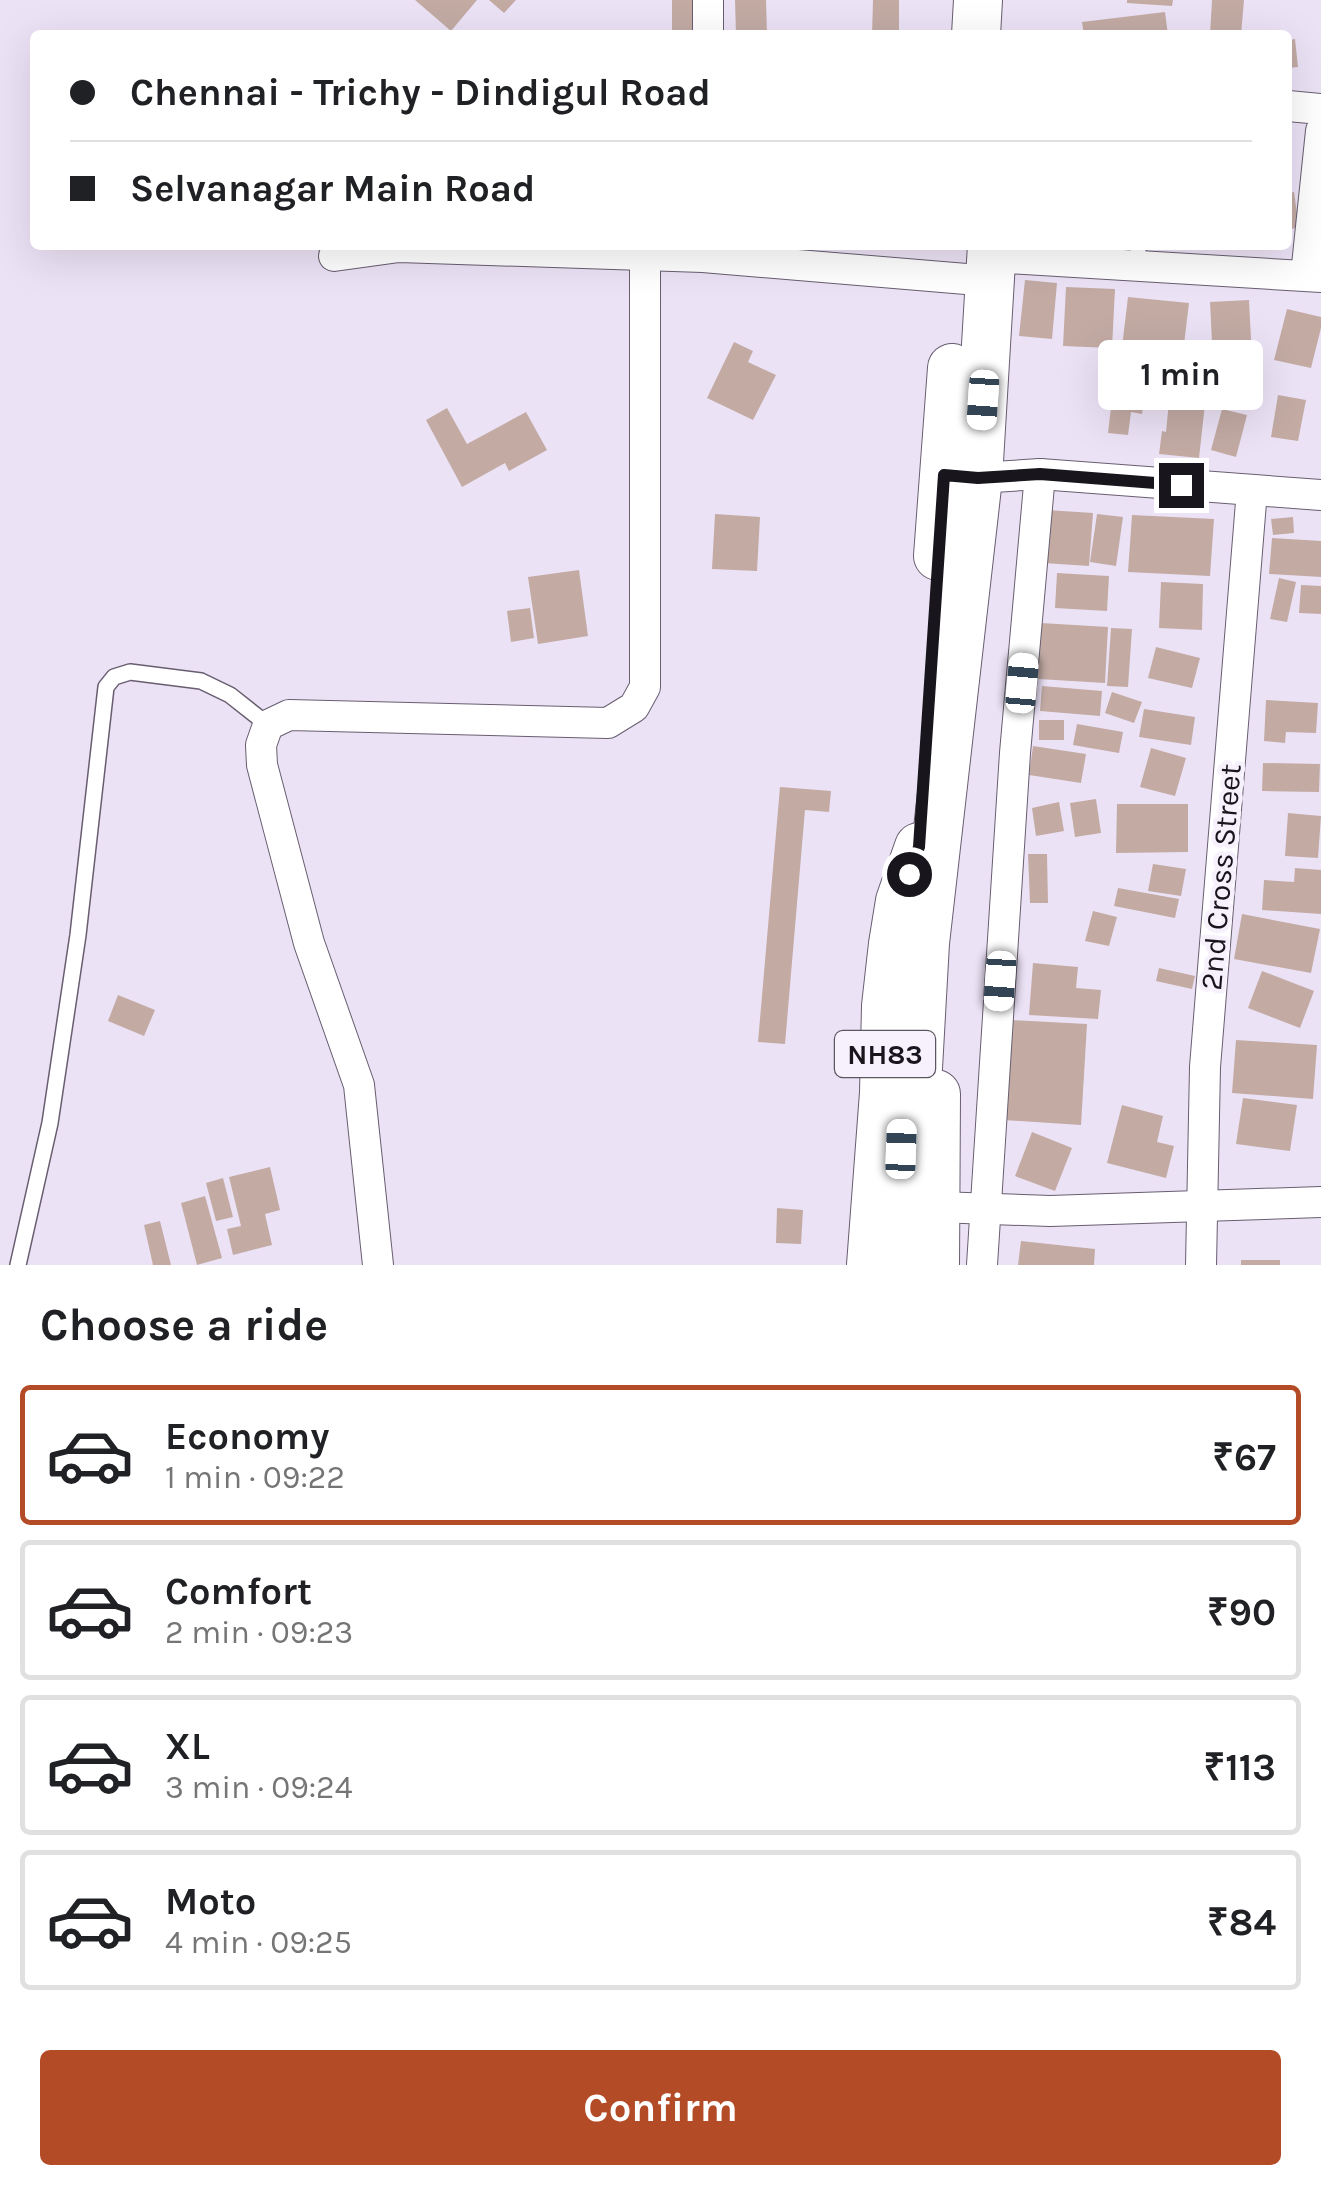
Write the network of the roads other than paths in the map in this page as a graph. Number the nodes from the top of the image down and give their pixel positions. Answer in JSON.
{"nodes":[{"id":1,"x":708,"y":0,"type":"edge"},
{"id":2,"x":978,"y":0,"type":"edge"},
{"id":3,"x":1005,"y":0,"type":"edge"},
{"id":4,"x":708,"y":30,"type":"edge"},
{"id":5,"x":976,"y":30,"type":"edge"},
{"id":6,"x":1004,"y":30,"type":"edge"},
{"id":7,"x":1292,"y":106,"type":"edge"},
{"id":8,"x":1321,"y":109,"type":"edge"},
{"id":9,"x":1321,"y":131,"type":"edge"},
{"id":10,"x":377,"y":250,"type":"edge"},
{"id":11,"x":491,"y":250,"type":"edge"},
{"id":12,"x":704,"y":251,"type":"edge"},
{"id":13,"x":645,"y":255,"type":"junction"},
{"id":14,"x":1138,"y":255,"type":"edge"},
{"id":15,"x":334,"y":256,"type":"dead end"},
{"id":16,"x":979,"y":261,"type":"edge"},
{"id":17,"x":1313,"y":276,"type":"edge"},
{"id":18,"x":1040,"y":474,"type":"junction"},
{"id":19,"x":961,"y":477,"type":"junction"},
{"id":20,"x":1252,"y":490,"type":"junction"},
{"id":21,"x":1321,"y":495,"type":"edge"},
{"id":22,"x":268,"y":725,"type":"junction"},
{"id":23,"x":927,"y":849,"type":"junction"},
{"id":24,"x":918,"y":944,"type":"junction"},
{"id":25,"x":1321,"y":1202,"type":"edge"},
{"id":26,"x":1203,"y":1205,"type":"junction"},
{"id":27,"x":937,"y":1207,"type":"junction"},
{"id":28,"x":984,"y":1209,"type":"junction"},
{"id":29,"x":18,"y":1265,"type":"edge"},
{"id":30,"x":378,"y":1265,"type":"edge"},
{"id":31,"x":871,"y":1265,"type":"edge"},
{"id":32,"x":893,"y":1265,"type":"edge"},
{"id":33,"x":907,"y":1265,"type":"edge"},
{"id":34,"x":935,"y":1265,"type":"edge"},
{"id":35,"x":982,"y":1265,"type":"edge"},
{"id":36,"x":1200,"y":1265,"type":"edge"}],
"edges":[{"from":1,"to":4,"type":"street"},
{"from":2,"to":5,"type":"main road"},
{"from":3,"to":6,"type":"main road"},
{"from":7,"to":8,"type":"street"},
{"from":9,"to":17,"type":"street"},
{"from":10,"to":15,"type":"street"},
{"from":11,"to":13,"type":"street"},
{"from":12,"to":13,"type":"street"},
{"from":12,"to":16,"type":"street"},
{"from":13,"to":22,"type":"street"},
{"from":14,"to":16,"type":"street"},
{"from":14,"to":17,"type":"street"},
{"from":16,"to":19,"type":"main road","number":"NH83"},
{"from":18,"to":19,"type":"street"},
{"from":18,"to":20,"type":"street"},
{"from":18,"to":28,"type":"street"},
{"from":19,"to":23,"type":"main road","number":"NH83"},
{"from":20,"to":21,"type":"street"},
{"from":20,"to":26,"type":"street","name":"2nd Cross Street"},
{"from":22,"to":29,"type":"lane"},
{"from":22,"to":30,"type":"street"},
{"from":23,"to":24,"type":"main road"},
{"from":23,"to":27,"type":"main road"},
{"from":23,"to":31,"type":"main road","number":"NH83"},
{"from":24,"to":32,"type":"main road","number":"NH83"},
{"from":24,"to":33,"type":"main road","number":"NH83"},
{"from":25,"to":26,"type":"street"},
{"from":26,"to":28,"type":"street"},
{"from":26,"to":36,"type":"street","name":"2nd Cross Street"},
{"from":27,"to":28,"type":"street"},
{"from":27,"to":34,"type":"main road"},
{"from":28,"to":35,"type":"street"}]}
